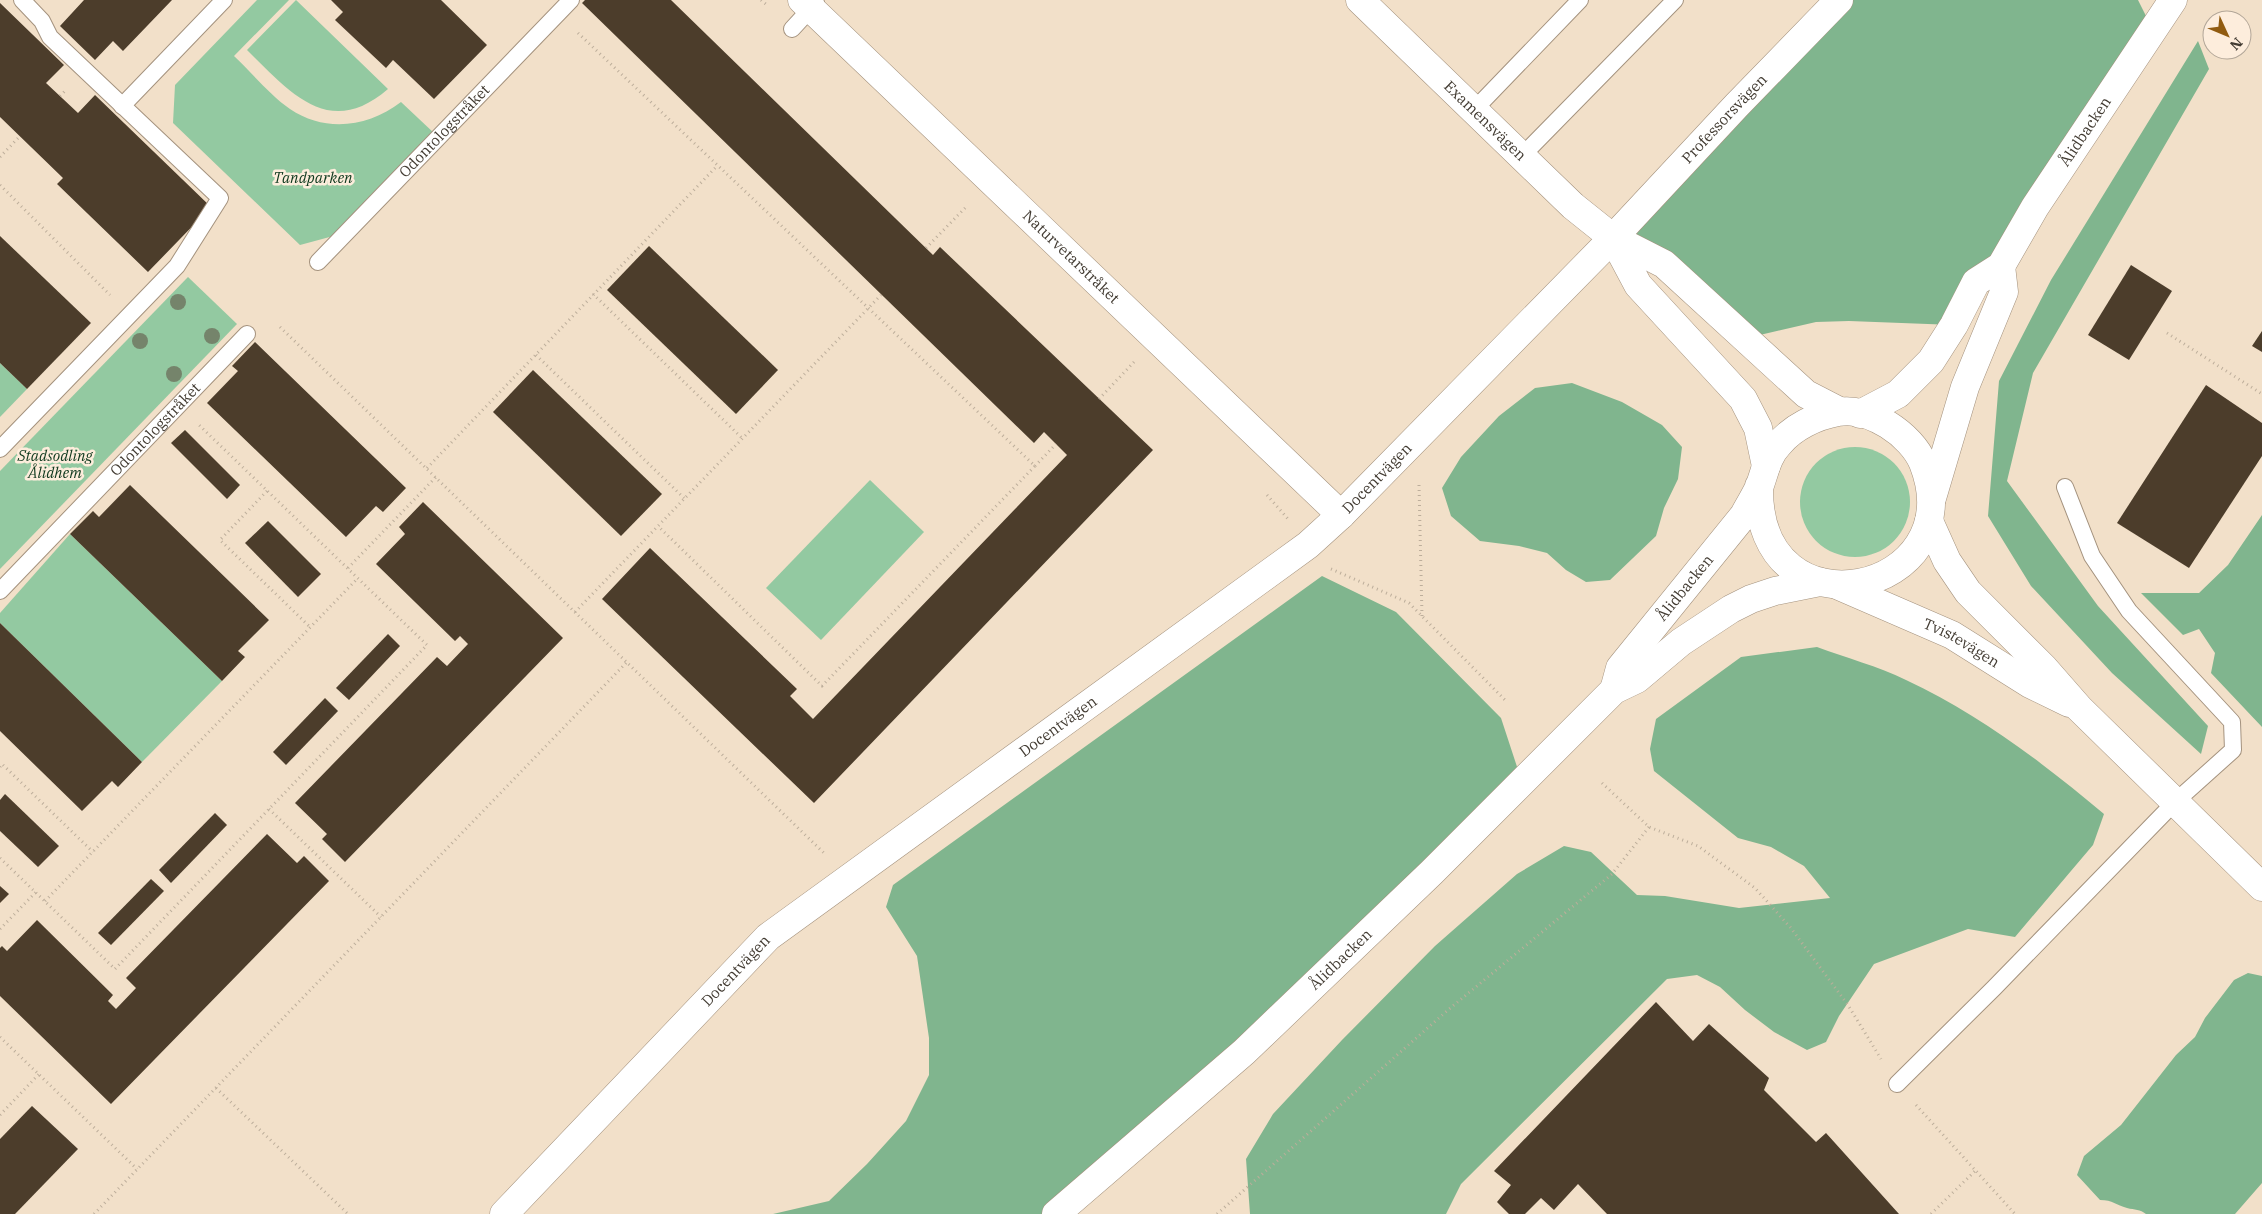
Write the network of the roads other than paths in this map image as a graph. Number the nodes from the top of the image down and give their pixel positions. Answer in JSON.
{"nodes":[{"id":1,"x":22,"y":0,"type":"edge"},
{"id":2,"x":224,"y":0,"type":"edge"},
{"id":3,"x":571,"y":0,"type":"edge"},
{"id":4,"x":1360,"y":0,"type":"edge"},
{"id":5,"x":1580,"y":0,"type":"edge"},
{"id":6,"x":1675,"y":0,"type":"edge"},
{"id":7,"x":1839,"y":0,"type":"edge"},
{"id":8,"x":2173,"y":0,"type":"edge"},
{"id":9,"x":811,"y":3,"type":"edge"},
{"id":10,"x":792,"y":29,"type":"dead end"},
{"id":11,"x":122,"y":106,"type":"junction"},
{"id":12,"x":1474,"y":110,"type":"junction"},
{"id":13,"x":1522,"y":156,"type":"junction"},
{"id":14,"x":1612,"y":238,"type":"junction"},
{"id":15,"x":318,"y":262,"type":"dead end"},
{"id":16,"x":2001,"y":266,"type":"junction"},
{"id":17,"x":248,"y":334,"type":"dead end"},
{"id":18,"x":1850,"y":413,"type":"junction"},
{"id":19,"x":0,"y":449,"type":"edge"},
{"id":20,"x":1762,"y":476,"type":"junction"},
{"id":21,"x":2065,"y":487,"type":"dead end"},
{"id":22,"x":1930,"y":510,"type":"junction"},
{"id":23,"x":1341,"y":515,"type":"junction"},
{"id":24,"x":1830,"y":584,"type":"junction"},
{"id":25,"x":0,"y":591,"type":"edge"},
{"id":26,"x":1614,"y":690,"type":"junction"},
{"id":27,"x":2079,"y":708,"type":"junction"},
{"id":28,"x":2175,"y":802,"type":"junction"},
{"id":29,"x":2262,"y":886,"type":"edge"},
{"id":30,"x":1897,"y":1084,"type":"road end"},
{"id":31,"x":504,"y":1214,"type":"edge"},
{"id":32,"x":1056,"y":1214,"type":"edge"}],
"edges":[{"from":1,"to":11,"type":"lane"},
{"from":2,"to":11,"type":"lane"},
{"from":3,"to":15,"type":"lane","name":"Odontologstråket"},
{"from":4,"to":12,"type":"street","name":"Examensvägen"},
{"from":5,"to":12,"type":"lane"},
{"from":6,"to":13,"type":"lane"},
{"from":7,"to":14,"type":"street","name":"Professorsvägen"},
{"from":8,"to":16,"type":"street","name":"Ålidbacken"},
{"from":9,"to":10,"type":"lane"},
{"from":9,"to":23,"type":"street","name":"Naturvetarstråket"},
{"from":11,"to":19,"type":"lane"},
{"from":12,"to":13,"type":"street","name":"Examensvägen"},
{"from":13,"to":14,"type":"street","name":"Examensvägen"},
{"from":14,"to":18,"type":"street","name":"Examensvägen"},
{"from":14,"to":20,"type":"street","name":"Examensvägen"},
{"from":14,"to":23,"type":"street","name":"Docentvägen"},
{"from":16,"to":18,"type":"street","name":"Ålidbacken"},
{"from":16,"to":22,"type":"street","name":"Ålidbacken"},
{"from":17,"to":25,"type":"lane","name":"Odontologstråket"},
{"from":18,"to":20,"type":"street","name":"Ålidbacken"},
{"from":18,"to":22,"type":"street"},
{"from":20,"to":24,"type":"street","name":"Ålidbacken"},
{"from":20,"to":26,"type":"street","name":"Ålidbacken"},
{"from":21,"to":28,"type":"lane"},
{"from":22,"to":24,"type":"street","name":"Ålidbacken"},
{"from":22,"to":27,"type":"street","name":"Tvistevägen"},
{"from":23,"to":31,"type":"street","name":"Docentvägen"},
{"from":24,"to":26,"type":"street","name":"Ålidbacken"},
{"from":24,"to":27,"type":"street","name":"Tvistevägen"},
{"from":26,"to":32,"type":"street","name":"Ålidbacken"},
{"from":27,"to":28,"type":"street","name":"Tvistevägen"},
{"from":28,"to":29,"type":"street","name":"Tvistevägen"},
{"from":28,"to":30,"type":"lane"}]}
